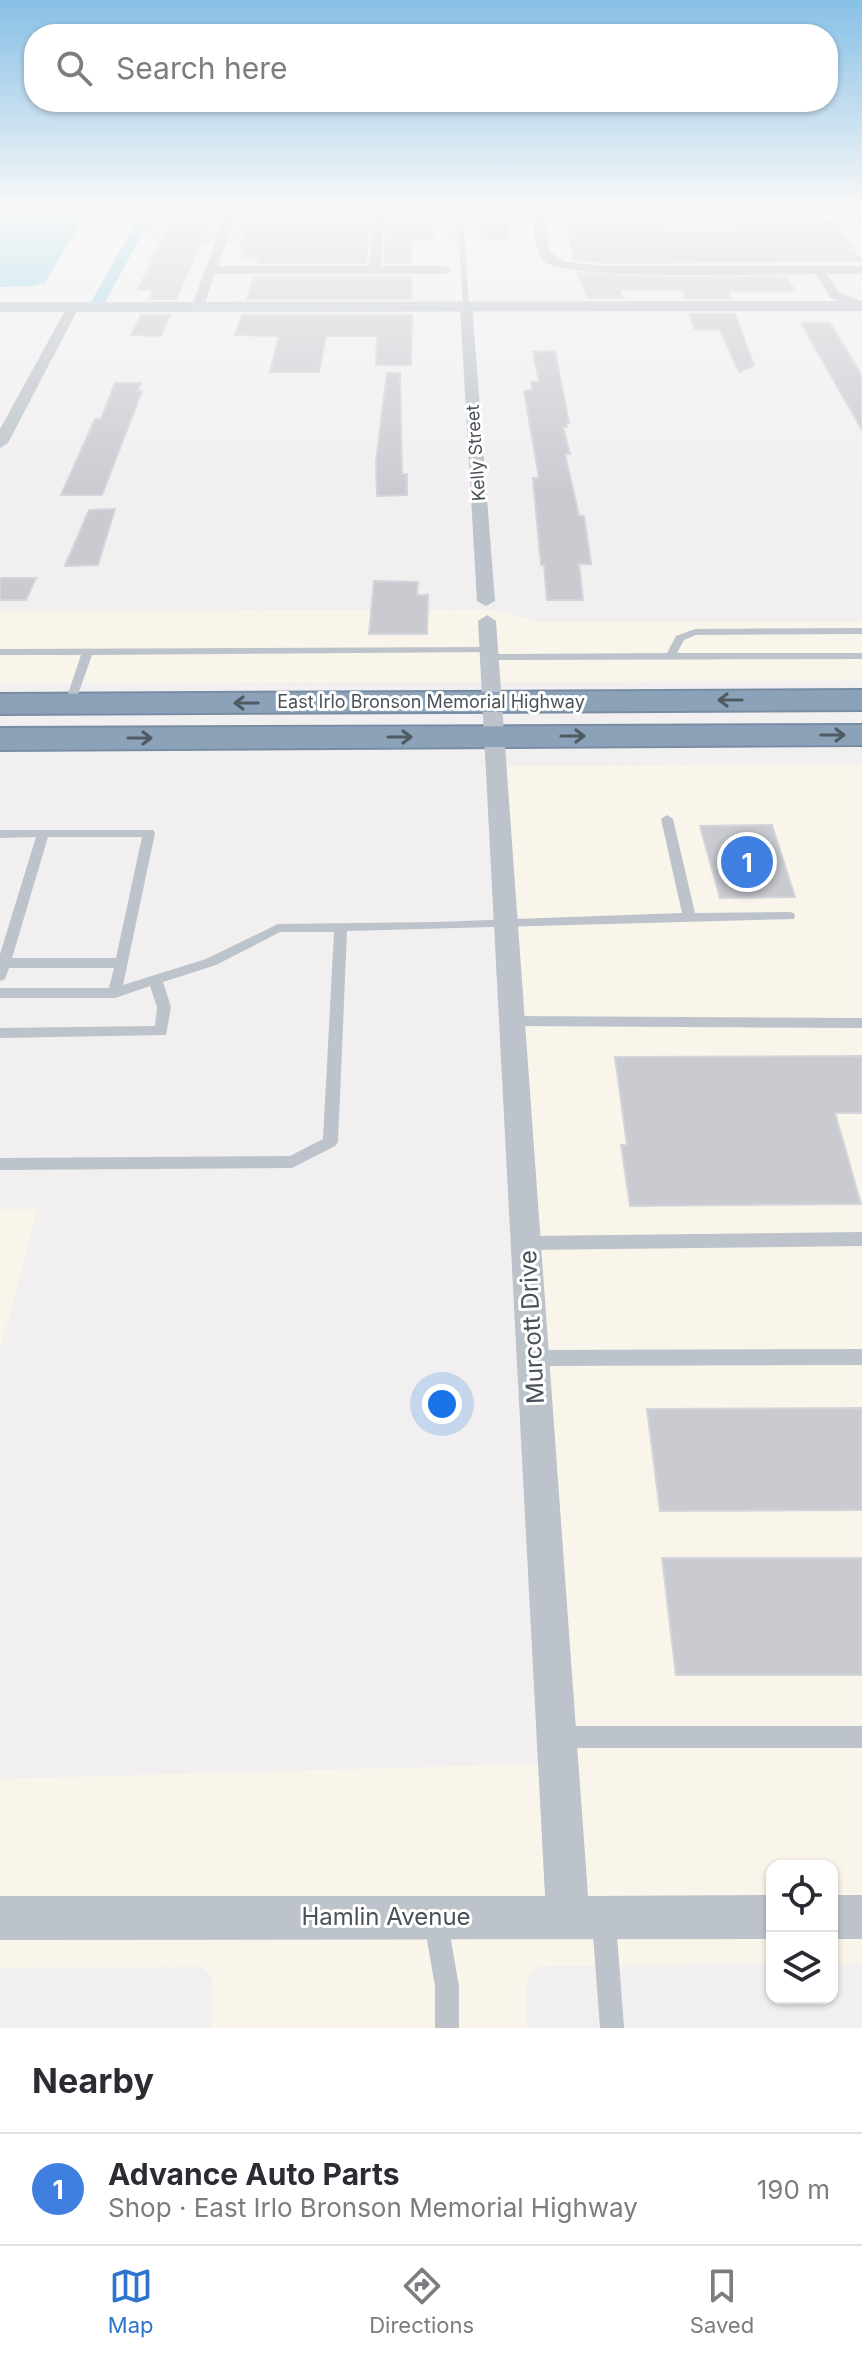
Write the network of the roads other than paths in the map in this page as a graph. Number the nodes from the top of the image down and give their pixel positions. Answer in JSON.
{"nodes":[{"id":1,"x":198,"y":306,"type":"joint"},
{"id":2,"x":466,"y":306,"type":"junction"},
{"id":3,"x":0,"y":307,"type":"edge"},
{"id":4,"x":73,"y":307,"type":"junction"},
{"id":5,"x":861,"y":307,"type":"edge"},
{"id":6,"x":0,"y":443,"type":"edge"},
{"id":7,"x":862,"y":631,"type":"edge"},
{"id":8,"x":0,"y":652,"type":"edge"},
{"id":9,"x":87,"y":653,"type":"junction"},
{"id":10,"x":489,"y":654,"type":"junction"},
{"id":11,"x":862,"y":656,"type":"edge"},
{"id":12,"x":670,"y":657,"type":"junction"},
{"id":13,"x":862,"y":700,"type":"edge"},
{"id":14,"x":492,"y":701,"type":"junction"},
{"id":15,"x":70,"y":703,"type":"junction"},
{"id":16,"x":0,"y":704,"type":"edge"},
{"id":17,"x":862,"y":735,"type":"edge"},
{"id":18,"x":495,"y":736,"type":"junction"},
{"id":19,"x":0,"y":739,"type":"edge"},
{"id":20,"x":667,"y":819,"type":"dead end"},
{"id":21,"x":0,"y":834,"type":"edge"},
{"id":22,"x":43,"y":834,"type":"junction"},
{"id":23,"x":789,"y":916,"type":"dead end"},
{"id":24,"x":689,"y":917,"type":"junction"},
{"id":25,"x":507,"y":923,"type":"junction"},
{"id":26,"x":341,"y":927,"type":"junction"},
{"id":27,"x":122,"y":963,"type":"junction"},
{"id":28,"x":2,"y":970,"type":"edge"},
{"id":29,"x":155,"y":980,"type":"junction"},
{"id":30,"x":0,"y":993,"type":"edge"},
{"id":31,"x":115,"y":993,"type":"junction"},
{"id":32,"x":513,"y":1021,"type":"junction"},
{"id":33,"x":862,"y":1023,"type":"edge"},
{"id":34,"x":0,"y":1033,"type":"edge"},
{"id":35,"x":0,"y":1164,"type":"edge"},
{"id":36,"x":862,"y":1239,"type":"edge"},
{"id":37,"x":527,"y":1243,"type":"junction"},
{"id":38,"x":862,"y":1357,"type":"edge"},
{"id":39,"x":533,"y":1358,"type":"junction"},
{"id":40,"x":557,"y":1737,"type":"junction"},
{"id":41,"x":862,"y":1737,"type":"edge"},
{"id":42,"x":435,"y":1917,"type":"junction"},
{"id":43,"x":586,"y":1917,"type":"junction"},
{"id":44,"x":766,"y":1917,"type":"edge"},
{"id":45,"x":838,"y":1917,"type":"edge"},
{"id":46,"x":862,"y":1917,"type":"edge"},
{"id":47,"x":0,"y":1918,"type":"edge"},
{"id":48,"x":447,"y":2028,"type":"edge"},
{"id":49,"x":612,"y":2028,"type":"edge"}],
"edges":[{"from":1,"to":2,"type":"street"},
{"from":1,"to":4,"type":"street"},
{"from":2,"to":5,"type":"street"},
{"from":2,"to":10,"type":"street","name":"Kelly Street"},
{"from":3,"to":4,"type":"street"},
{"from":4,"to":6,"type":"street"},
{"from":7,"to":12,"type":"lane"},
{"from":8,"to":9,"type":"lane"},
{"from":9,"to":10,"type":"lane"},
{"from":9,"to":15,"type":"lane"},
{"from":10,"to":12,"type":"lane"},
{"from":10,"to":14,"type":"street","name":"Kelly Street"},
{"from":11,"to":12,"type":"lane"},
{"from":13,"to":14,"type":"highway","name":"East Irlo Bronson Memorial Highway","one_way":true},
{"from":14,"to":15,"type":"highway","name":"East Irlo Bronson Memorial Highway","one_way":true},
{"from":14,"to":18,"type":"street","name":"Kelly Street"},
{"from":15,"to":16,"type":"highway","name":"East Irlo Bronson Memorial Highway"},
{"from":18,"to":17,"type":"highway","name":"East Irlo Bronson Memorial Highway","one_way":true},
{"from":19,"to":18,"type":"highway","name":"East Irlo Bronson Memorial Highway","one_way":true},
{"from":18,"to":25,"type":"street","name":"Murcott Drive"},
{"from":20,"to":24,"type":"lane"},
{"from":21,"to":22,"type":"lane"},
{"from":22,"to":27,"type":"lane"},
{"from":22,"to":28,"type":"lane"},
{"from":23,"to":24,"type":"lane"},
{"from":24,"to":25,"type":"lane"},
{"from":25,"to":26,"type":"lane"},
{"from":25,"to":32,"type":"street","name":"Murcott Drive"},
{"from":26,"to":29,"type":"lane"},
{"from":26,"to":35,"type":"lane"},
{"from":27,"to":28,"type":"lane"},
{"from":27,"to":31,"type":"lane"},
{"from":29,"to":31,"type":"lane"},
{"from":29,"to":34,"type":"lane"},
{"from":30,"to":31,"type":"lane"},
{"from":32,"to":33,"type":"lane"},
{"from":32,"to":37,"type":"street","name":"Murcott Drive"},
{"from":36,"to":37,"type":"lane"},
{"from":37,"to":39,"type":"street","name":"Murcott Drive"},
{"from":38,"to":39,"type":"lane"},
{"from":39,"to":40,"type":"street","name":"Murcott Drive"},
{"from":40,"to":41,"type":"lane"},
{"from":40,"to":43,"type":"street","name":"Murcott Drive"},
{"from":42,"to":43,"type":"street","name":"Hamlin Avenue"},
{"from":42,"to":47,"type":"street","name":"Hamlin Avenue"},
{"from":42,"to":48,"type":"lane"},
{"from":43,"to":44,"type":"street","name":"Hamlin Avenue"},
{"from":43,"to":49,"type":"lane"},
{"from":45,"to":46,"type":"street"}]}
